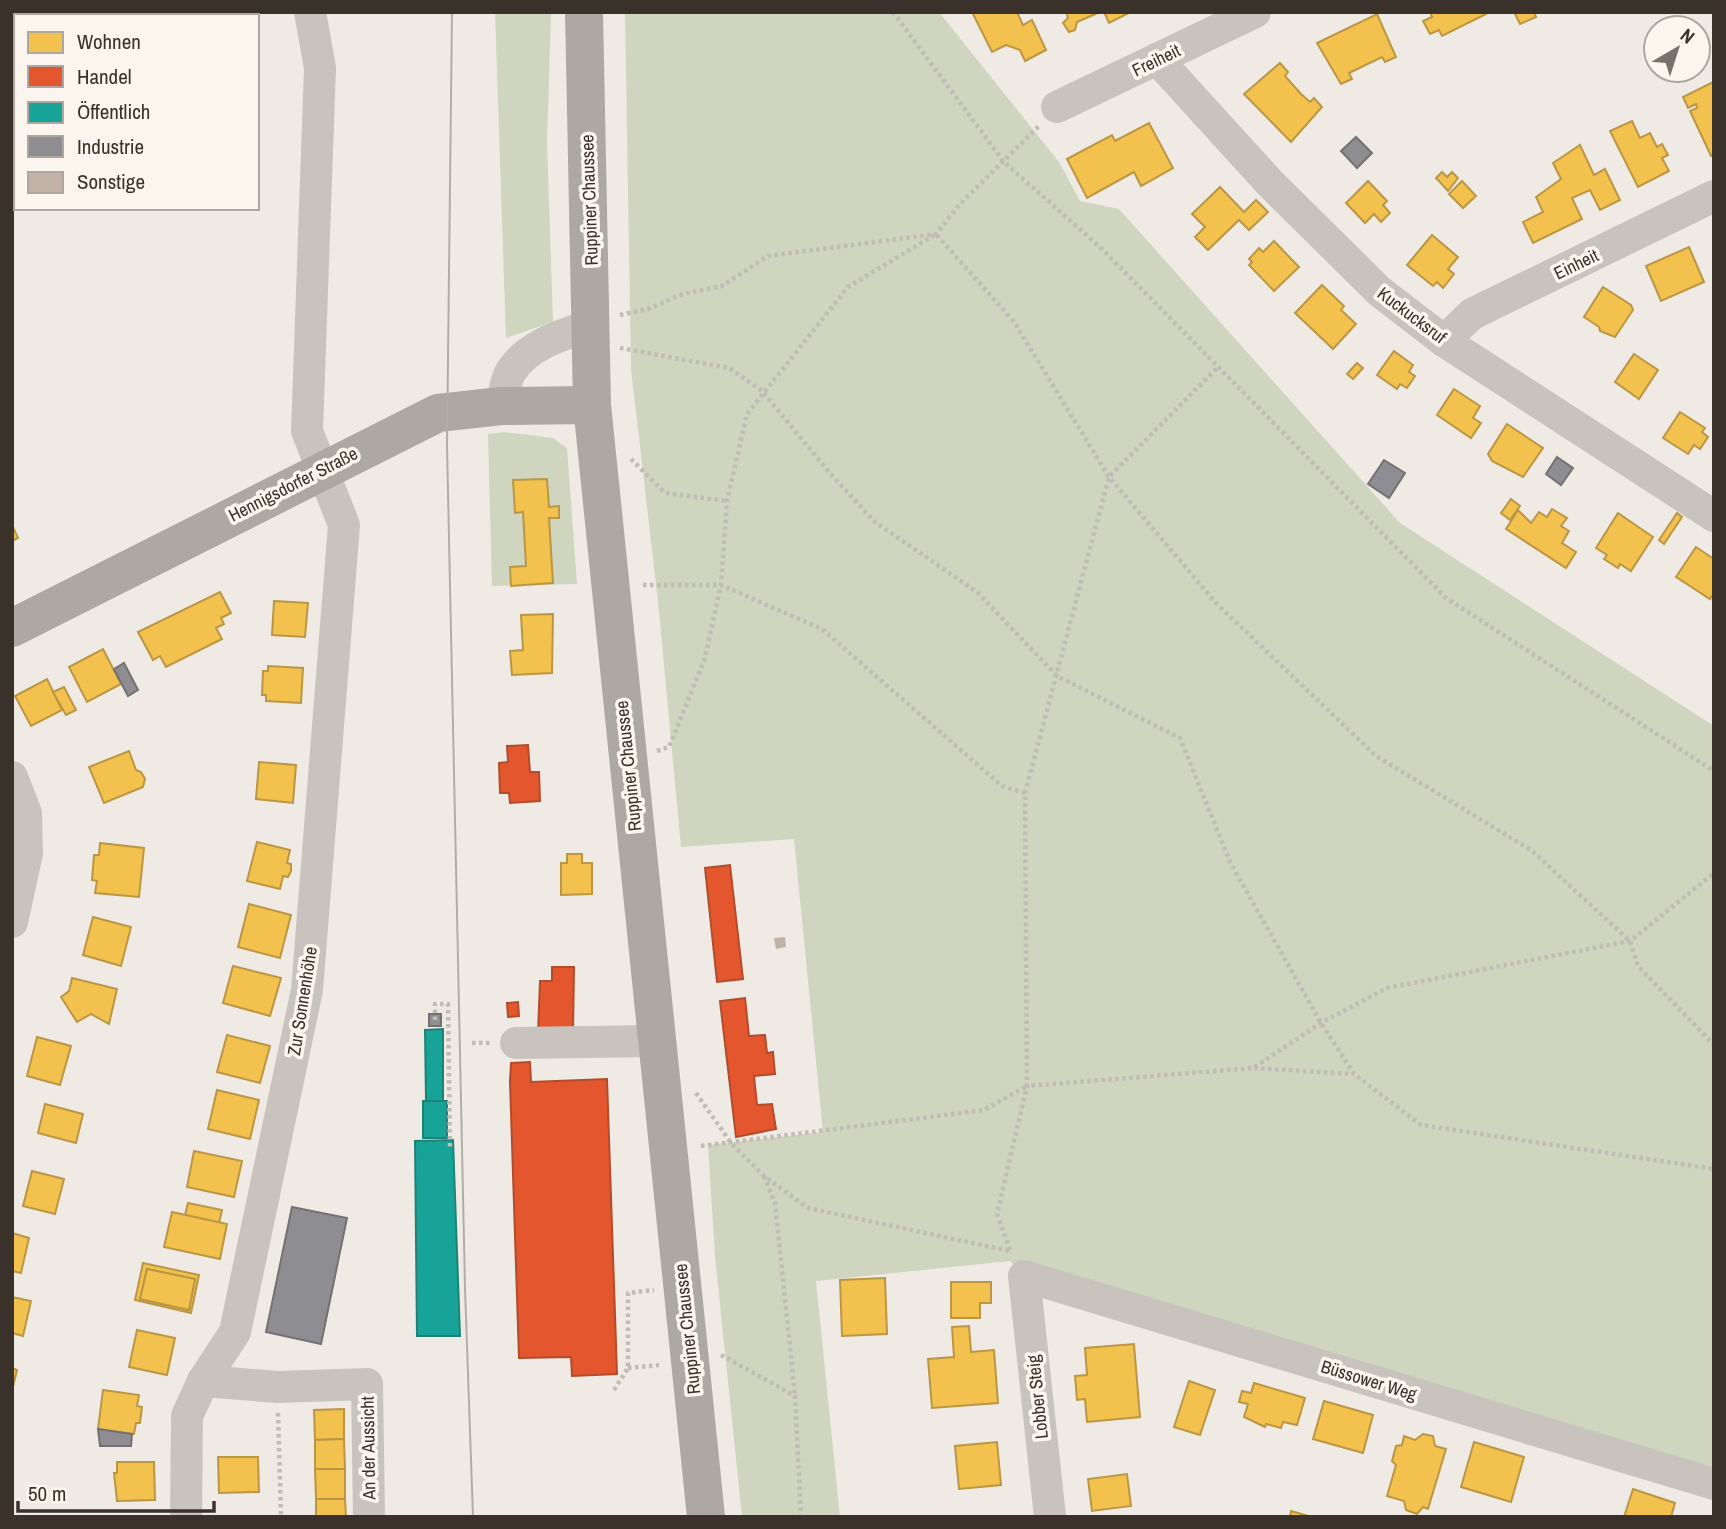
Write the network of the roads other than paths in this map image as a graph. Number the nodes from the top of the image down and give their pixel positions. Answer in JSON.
{"nodes":[{"id":1,"x":310,"y":12,"type":"edge"},
{"id":2,"x":584,"y":12,"type":"edge"},
{"id":3,"x":1255,"y":12,"type":"edge"},
{"id":4,"x":1157,"y":60,"type":"junction"},
{"id":5,"x":1057,"y":107,"type":"road end"},
{"id":6,"x":1714,"y":196,"type":"edge"},
{"id":7,"x":609,"y":329,"type":"junction"},
{"id":8,"x":1444,"y":341,"type":"junction"},
{"id":9,"x":592,"y":405,"type":"junction"},
{"id":10,"x":501,"y":406,"type":"junction"},
{"id":11,"x":321,"y":472,"type":"junction"},
{"id":12,"x":1714,"y":516,"type":"edge"},
{"id":13,"x":12,"y":628,"type":"edge"},
{"id":14,"x":12,"y":777,"type":"edge"},
{"id":15,"x":12,"y":922,"type":"edge"},
{"id":16,"x":656,"y":1041,"type":"junction"},
{"id":17,"x":516,"y":1043,"type":"dead end"},
{"id":18,"x":1017,"y":1264,"type":"joint"},
{"id":19,"x":203,"y":1381,"type":"junction"},
{"id":20,"x":1714,"y":1484,"type":"edge"},
{"id":21,"x":186,"y":1517,"type":"edge"},
{"id":22,"x":369,"y":1517,"type":"edge"},
{"id":23,"x":706,"y":1517,"type":"edge"},
{"id":24,"x":1050,"y":1517,"type":"edge"}],
"edges":[{"from":1,"to":11,"type":"street","name":"Zur Sonnenhöhe"},
{"from":2,"to":7,"type":"main road","name":"Ruppiner Chaussee"},
{"from":3,"to":4,"type":"street","name":"Freiheit"},
{"from":4,"to":5,"type":"street","name":"Freiheit"},
{"from":4,"to":8,"type":"street","name":"Kuckucksruf"},
{"from":6,"to":8,"type":"street","name":"Einheit"},
{"from":7,"to":9,"type":"main road","name":"Ruppiner Chaussee"},
{"from":7,"to":10,"type":"street"},
{"from":8,"to":12,"type":"street","name":"Kuckucksruf"},
{"from":9,"to":10,"type":"main road","name":"Hennigsdorfer Straße"},
{"from":9,"to":16,"type":"main road","name":"Ruppiner Chaussee"},
{"from":10,"to":11,"type":"main road","name":"Hennigsdorfer Straße"},
{"from":11,"to":13,"type":"main road","name":"Hennigsdorfer Straße"},
{"from":11,"to":19,"type":"street","name":"Zur Sonnenhöhe"},
{"from":14,"to":15,"type":"street"},
{"from":16,"to":17,"type":"street"},
{"from":16,"to":23,"type":"main road","name":"Ruppiner Chaussee"},
{"from":18,"to":20,"type":"street","name":"Büssower Weg"},
{"from":18,"to":24,"type":"street","name":"Lobber Steig"},
{"from":19,"to":21,"type":"street","name":"Zur Sonnenhöhe"},
{"from":19,"to":22,"type":"street","name":"An der Aussicht"}]}
